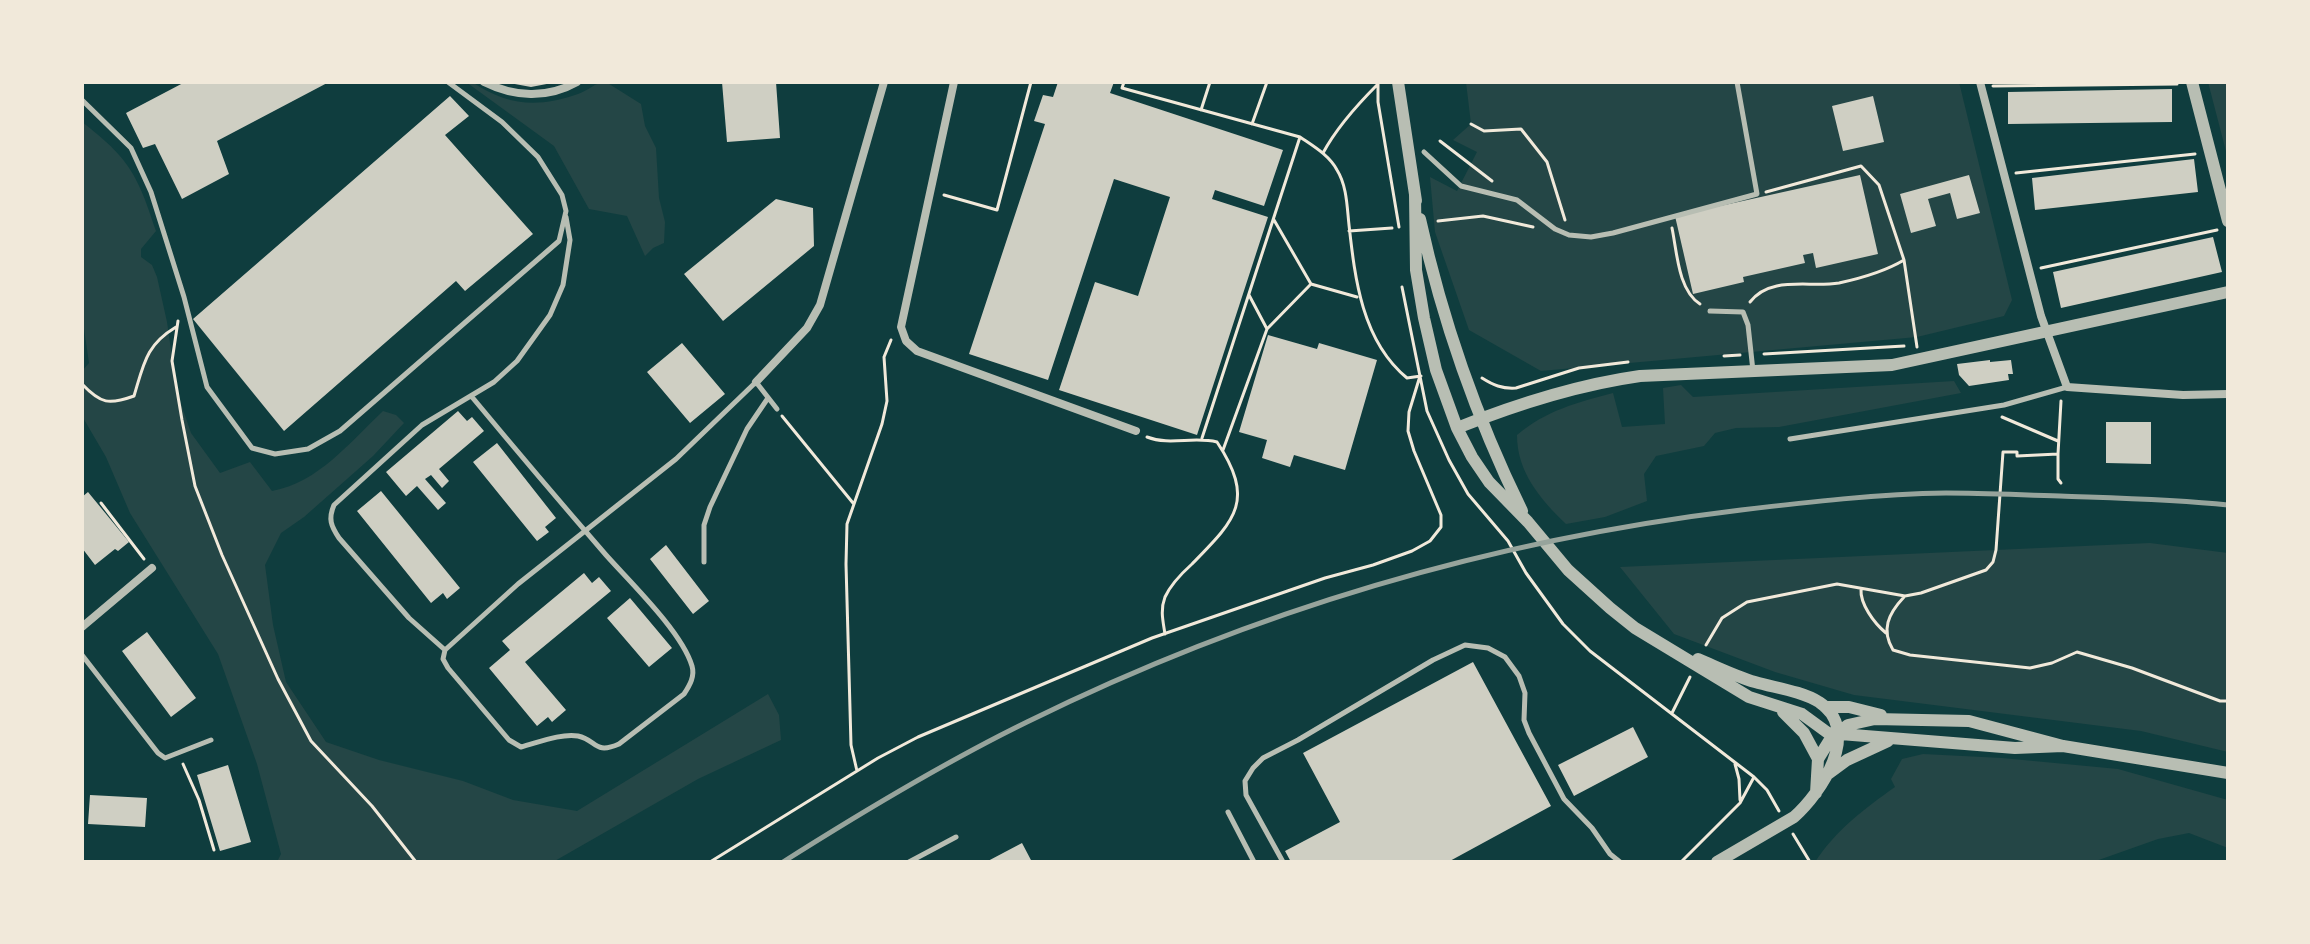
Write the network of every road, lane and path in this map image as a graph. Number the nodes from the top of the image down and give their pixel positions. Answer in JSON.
{"nodes":[{"id":1,"x":448,"y":82,"type":"edge"},
{"id":2,"x":484,"y":82,"type":"edge"},
{"id":3,"x":577,"y":82,"type":"edge"},
{"id":4,"x":884,"y":82,"type":"edge"},
{"id":5,"x":954,"y":82,"type":"edge"},
{"id":6,"x":1031,"y":82,"type":"edge"},
{"id":7,"x":1124,"y":82,"type":"edge"},
{"id":8,"x":1210,"y":82,"type":"edge"},
{"id":9,"x":1267,"y":82,"type":"edge"},
{"id":10,"x":1398,"y":82,"type":"edge"},
{"id":11,"x":1737,"y":82,"type":"edge"},
{"id":12,"x":2185,"y":83,"type":"edge"},
{"id":13,"x":1378,"y":84,"type":"dead end"},
{"id":14,"x":1980,"y":84,"type":"edge"},
{"id":15,"x":82,"y":100,"type":"edge"},
{"id":16,"x":1201,"y":110,"type":"junction"},
{"id":17,"x":1252,"y":124,"type":"junction"},
{"id":18,"x":1471,"y":124,"type":"dead end"},
{"id":19,"x":1300,"y":137,"type":"junction"},
{"id":20,"x":1440,"y":141,"type":"dead end"},
{"id":21,"x":1424,"y":152,"type":"dead end"},
{"id":22,"x":1323,"y":153,"type":"junction"},
{"id":23,"x":2196,"y":154,"type":"dead end"},
{"id":24,"x":2004,"y":174,"type":"junction"},
{"id":25,"x":1495,"y":183,"type":"dead end"},
{"id":26,"x":930,"y":191,"type":"junction"},
{"id":27,"x":1415,"y":194,"type":"junction"},
{"id":28,"x":1757,"y":194,"type":"junction"},
{"id":29,"x":566,"y":211,"type":"junction"},
{"id":30,"x":1669,"y":216,"type":"junction"},
{"id":31,"x":1273,"y":219,"type":"junction"},
{"id":32,"x":1438,"y":221,"type":"dead end"},
{"id":33,"x":2228,"y":221,"type":"edge"},
{"id":34,"x":1392,"y":228,"type":"dead end"},
{"id":35,"x":1555,"y":229,"type":"junction"},
{"id":36,"x":2216,"y":230,"type":"dead end"},
{"id":37,"x":1349,"y":231,"type":"junction"},
{"id":38,"x":1569,"y":235,"type":"junction"},
{"id":39,"x":1904,"y":260,"type":"junction"},
{"id":40,"x":2029,"y":270,"type":"junction"},
{"id":41,"x":1311,"y":284,"type":"junction"},
{"id":42,"x":2228,"y":292,"type":"edge"},
{"id":43,"x":1249,"y":294,"type":"junction"},
{"id":44,"x":184,"y":297,"type":"junction"},
{"id":45,"x":1359,"y":297,"type":"junction"},
{"id":46,"x":1710,"y":311,"type":"joint"},
{"id":47,"x":1743,"y":312,"type":"junction"},
{"id":48,"x":176,"y":327,"type":"junction"},
{"id":49,"x":901,"y":327,"type":"junction"},
{"id":50,"x":1267,"y":329,"type":"junction"},
{"id":51,"x":2047,"y":331,"type":"junction"},
{"id":52,"x":1916,"y":345,"type":"junction"},
{"id":53,"x":1753,"y":354,"type":"junction"},
{"id":54,"x":1721,"y":356,"type":"dead end"},
{"id":55,"x":1919,"y":360,"type":"junction"},
{"id":56,"x":1641,"y":361,"type":"dead end"},
{"id":57,"x":1436,"y":370,"type":"junction"},
{"id":58,"x":1479,"y":371,"type":"dead end"},
{"id":59,"x":1753,"y":371,"type":"junction"},
{"id":60,"x":1420,"y":376,"type":"junction"},
{"id":61,"x":756,"y":382,"type":"junction"},
{"id":62,"x":82,"y":384,"type":"edge"},
{"id":63,"x":2067,"y":387,"type":"junction"},
{"id":64,"x":2228,"y":394,"type":"edge"},
{"id":65,"x":472,"y":397,"type":"junction"},
{"id":66,"x":768,"y":398,"type":"junction"},
{"id":67,"x":777,"y":409,"type":"joint"},
{"id":68,"x":1999,"y":415,"type":"dead end"},
{"id":69,"x":1482,"y":418,"type":"junction"},
{"id":70,"x":1457,"y":428,"type":"junction"},
{"id":71,"x":1136,"y":431,"type":"joint"},
{"id":72,"x":1202,"y":438,"type":"junction"},
{"id":73,"x":1790,"y":439,"type":"dead end"},
{"id":74,"x":2059,"y":441,"type":"junction"},
{"id":75,"x":1223,"y":450,"type":"junction"},
{"id":76,"x":2058,"y":454,"type":"junction"},
{"id":77,"x":2061,"y":483,"type":"dead end"},
{"id":78,"x":101,"y":503,"type":"dead end"},
{"id":79,"x":853,"y":503,"type":"junction"},
{"id":80,"x":1528,"y":522,"type":"junction"},
{"id":81,"x":585,"y":531,"type":"junction"},
{"id":82,"x":704,"y":562,"type":"dead end"},
{"id":83,"x":152,"y":568,"type":"joint"},
{"id":84,"x":1861,"y":589,"type":"junction"},
{"id":85,"x":1905,"y":596,"type":"junction"},
{"id":86,"x":82,"y":627,"type":"edge"},
{"id":87,"x":1715,"y":627,"type":"dead end"},
{"id":88,"x":1886,"y":633,"type":"junction"},
{"id":89,"x":1165,"y":634,"type":"junction"},
{"id":90,"x":1658,"y":643,"type":"junction"},
{"id":91,"x":445,"y":650,"type":"junction"},
{"id":92,"x":82,"y":655,"type":"edge"},
{"id":93,"x":2228,"y":701,"type":"edge"},
{"id":94,"x":1676,"y":704,"type":"dead end"},
{"id":95,"x":1825,"y":707,"type":"junction"},
{"id":96,"x":1777,"y":708,"type":"junction"},
{"id":97,"x":1672,"y":713,"type":"dead end"},
{"id":98,"x":1896,"y":718,"type":"junction"},
{"id":99,"x":1837,"y":733,"type":"junction"},
{"id":100,"x":1895,"y":739,"type":"junction"},
{"id":101,"x":211,"y":740,"type":"dead end"},
{"id":102,"x":2063,"y":746,"type":"junction"},
{"id":103,"x":179,"y":753,"type":"junction"},
{"id":104,"x":1818,"y":759,"type":"junction"},
{"id":105,"x":1733,"y":760,"type":"dead end"},
{"id":106,"x":857,"y":771,"type":"junction"},
{"id":107,"x":2228,"y":773,"type":"edge"},
{"id":108,"x":1827,"y":775,"type":"junction"},
{"id":109,"x":1754,"y":777,"type":"dead end"},
{"id":110,"x":1816,"y":793,"type":"junction"},
{"id":111,"x":1740,"y":803,"type":"junction"},
{"id":112,"x":1228,"y":812,"type":"dead end"},
{"id":113,"x":956,"y":837,"type":"dead end"},
{"id":114,"x":214,"y":850,"type":"dead end"},
{"id":115,"x":416,"y":862,"type":"edge"},
{"id":116,"x":710,"y":862,"type":"edge"},
{"id":117,"x":909,"y":862,"type":"edge"},
{"id":118,"x":1254,"y":862,"type":"edge"},
{"id":119,"x":1283,"y":862,"type":"edge"},
{"id":120,"x":1620,"y":862,"type":"edge"},
{"id":121,"x":1681,"y":862,"type":"edge"},
{"id":122,"x":1717,"y":862,"type":"edge"}],
"edges":[{"from":1,"to":29,"type":"lane"},
{"from":2,"to":3,"type":"street"},
{"from":4,"to":61,"type":"street"},
{"from":5,"to":26,"type":"street"},
{"from":6,"to":26,"type":"path"},
{"from":7,"to":16,"type":"path"},
{"from":8,"to":16,"type":"path"},
{"from":9,"to":17,"type":"path"},
{"from":10,"to":27,"type":"street"},
{"from":11,"to":28,"type":"lane"},
{"from":12,"to":14,"type":"path"},
{"from":12,"to":33,"type":"street"},
{"from":13,"to":22,"type":"path"},
{"from":14,"to":24,"type":"street"},
{"from":15,"to":44,"type":"lane"},
{"from":16,"to":17,"type":"path"},
{"from":17,"to":19,"type":"path"},
{"from":18,"to":38,"type":"path"},
{"from":19,"to":22,"type":"path"},
{"from":19,"to":31,"type":"path"},
{"from":20,"to":25,"type":"path"},
{"from":21,"to":35,"type":"lane"},
{"from":22,"to":37,"type":"path"},
{"from":23,"to":24,"type":"path"},
{"from":24,"to":40,"type":"street"},
{"from":26,"to":49,"type":"street"},
{"from":27,"to":57,"type":"street"},
{"from":27,"to":69,"type":"street"},
{"from":28,"to":30,"type":"lane"},
{"from":28,"to":39,"type":"path"},
{"from":29,"to":44,"type":"lane"},
{"from":29,"to":65,"type":"lane"},
{"from":30,"to":38,"type":"lane"},
{"from":30,"to":46,"type":"path"},
{"from":31,"to":41,"type":"path"},
{"from":31,"to":43,"type":"path"},
{"from":32,"to":35,"type":"path"},
{"from":34,"to":37,"type":"path"},
{"from":35,"to":38,"type":"lane"},
{"from":36,"to":40,"type":"path"},
{"from":37,"to":45,"type":"path"},
{"from":39,"to":47,"type":"path"},
{"from":39,"to":52,"type":"path"},
{"from":40,"to":51,"type":"street"},
{"from":41,"to":45,"type":"path"},
{"from":41,"to":50,"type":"path"},
{"from":42,"to":51,"type":"street"},
{"from":43,"to":50,"type":"path"},
{"from":43,"to":72,"type":"path"},
{"from":44,"to":48,"type":"path"},
{"from":45,"to":60,"type":"path"},
{"from":46,"to":47,"type":"lane"},
{"from":47,"to":53,"type":"lane"},
{"from":48,"to":62,"type":"path"},
{"from":48,"to":115,"type":"path"},
{"from":49,"to":71,"type":"street"},
{"from":49,"to":79,"type":"path"},
{"from":50,"to":75,"type":"path"},
{"from":51,"to":55,"type":"street"},
{"from":51,"to":63,"type":"street"},
{"from":52,"to":53,"type":"path"},
{"from":52,"to":55,"type":"path"},
{"from":53,"to":54,"type":"path"},
{"from":53,"to":59,"type":"lane"},
{"from":55,"to":59,"type":"street"},
{"from":56,"to":58,"type":"path"},
{"from":57,"to":60,"type":"path"},
{"from":57,"to":70,"type":"street"},
{"from":59,"to":69,"type":"street"},
{"from":60,"to":89,"type":"path"},
{"from":61,"to":66,"type":"lane"},
{"from":61,"to":81,"type":"lane"},
{"from":63,"to":64,"type":"street"},
{"from":63,"to":73,"type":"lane"},
{"from":63,"to":74,"type":"path"},
{"from":65,"to":81,"type":"lane"},
{"from":65,"to":91,"type":"lane"},
{"from":66,"to":67,"type":"lane"},
{"from":66,"to":82,"type":"lane"},
{"from":67,"to":79,"type":"path"},
{"from":68,"to":74,"type":"path"},
{"from":69,"to":70,"type":"street"},
{"from":69,"to":80,"type":"street"},
{"from":70,"to":80,"type":"street"},
{"from":71,"to":72,"type":"path"},
{"from":72,"to":75,"type":"path"},
{"from":74,"to":76,"type":"path"},
{"from":75,"to":89,"type":"path"},
{"from":76,"to":77,"type":"path"},
{"from":76,"to":85,"type":"path"},
{"from":78,"to":83,"type":"path"},
{"from":79,"to":106,"type":"path"},
{"from":80,"to":90,"type":"street"},
{"from":81,"to":91,"type":"lane"},
{"from":81,"to":91,"type":"lane"},
{"from":83,"to":86,"type":"street"},
{"from":84,"to":85,"type":"path"},
{"from":84,"to":87,"type":"path"},
{"from":84,"to":88,"type":"path"},
{"from":85,"to":88,"type":"path"},
{"from":88,"to":93,"type":"path"},
{"from":89,"to":106,"type":"path"},
{"from":90,"to":95,"type":"street"},
{"from":90,"to":96,"type":"street"},
{"from":92,"to":103,"type":"lane"},
{"from":94,"to":97,"type":"path"},
{"from":95,"to":98,"type":"street"},
{"from":95,"to":99,"type":"street"},
{"from":96,"to":99,"type":"street"},
{"from":96,"to":104,"type":"street"},
{"from":98,"to":99,"type":"street"},
{"from":98,"to":102,"type":"street"},
{"from":99,"to":100,"type":"street"},
{"from":99,"to":104,"type":"street"},
{"from":99,"to":108,"type":"street"},
{"from":100,"to":102,"type":"street"},
{"from":100,"to":108,"type":"street"},
{"from":101,"to":103,"type":"lane"},
{"from":102,"to":107,"type":"street"},
{"from":103,"to":114,"type":"path"},
{"from":104,"to":110,"type":"street"},
{"from":105,"to":111,"type":"path"},
{"from":106,"to":116,"type":"path"},
{"from":108,"to":110,"type":"street"},
{"from":109,"to":111,"type":"path"},
{"from":110,"to":122,"type":"street"},
{"from":111,"to":121,"type":"path"},
{"from":112,"to":118,"type":"lane"},
{"from":113,"to":117,"type":"lane"},
{"from":119,"to":120,"type":"lane"}]}
